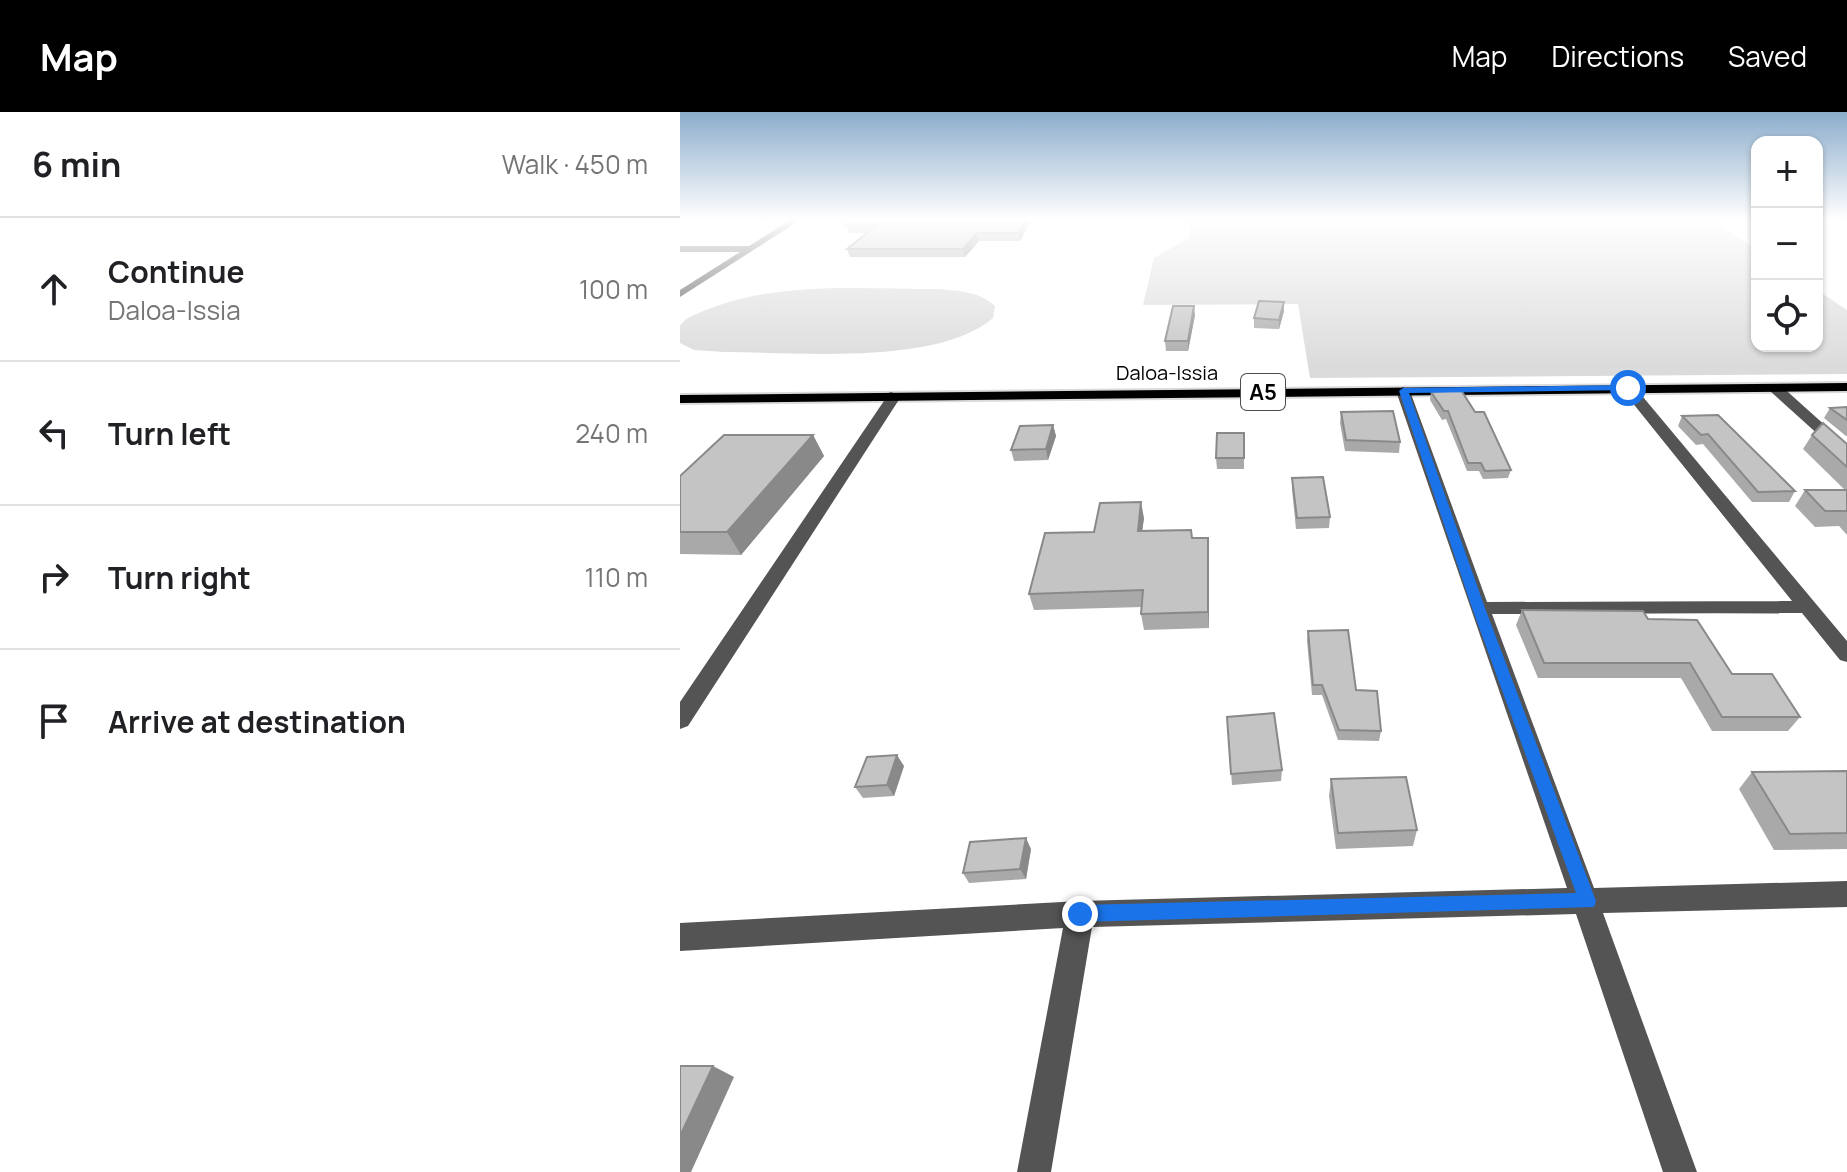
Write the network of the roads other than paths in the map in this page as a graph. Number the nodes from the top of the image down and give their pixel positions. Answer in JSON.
{"nodes":[{"id":1,"x":720,"y":268,"type":"edge"},
{"id":2,"x":680,"y":294,"type":"edge"},
{"id":3,"x":1774,"y":387,"type":"junction"},
{"id":4,"x":1847,"y":387,"type":"edge"},
{"id":5,"x":1628,"y":388,"type":"junction"},
{"id":6,"x":1403,"y":391,"type":"junction"},
{"id":7,"x":895,"y":395,"type":"junction"},
{"id":8,"x":680,"y":399,"type":"edge"},
{"id":9,"x":1847,"y":453,"type":"edge"},
{"id":10,"x":1807,"y":607,"type":"junction"},
{"id":11,"x":1478,"y":608,"type":"junction"},
{"id":12,"x":1847,"y":655,"type":"edge"},
{"id":13,"x":680,"y":720,"type":"edge"},
{"id":14,"x":1847,"y":894,"type":"edge"},
{"id":15,"x":1588,"y":901,"type":"junction"},
{"id":16,"x":1080,"y":914,"type":"junction"},
{"id":17,"x":680,"y":937,"type":"edge"},
{"id":18,"x":1034,"y":1172,"type":"edge"},
{"id":19,"x":1680,"y":1172,"type":"edge"}],
"edges":[{"from":1,"to":2,"type":"street"},
{"from":3,"to":4,"type":"main road","name":"Daloa-Issia","number":"A5"},
{"from":3,"to":5,"type":"main road","name":"Daloa-Issia","number":"A5"},
{"from":3,"to":9,"type":"street"},
{"from":5,"to":6,"type":"main road","name":"Daloa-Issia","number":"A5"},
{"from":5,"to":10,"type":"street"},
{"from":6,"to":7,"type":"main road","name":"Daloa-Issia","number":"A5"},
{"from":6,"to":11,"type":"street"},
{"from":7,"to":8,"type":"main road","name":"Daloa-Issia","number":"A5"},
{"from":7,"to":13,"type":"street"},
{"from":10,"to":11,"type":"street"},
{"from":10,"to":12,"type":"street"},
{"from":11,"to":15,"type":"street"},
{"from":14,"to":15,"type":"street"},
{"from":15,"to":16,"type":"street"},
{"from":15,"to":19,"type":"street"},
{"from":16,"to":17,"type":"street"},
{"from":16,"to":18,"type":"street"}]}
